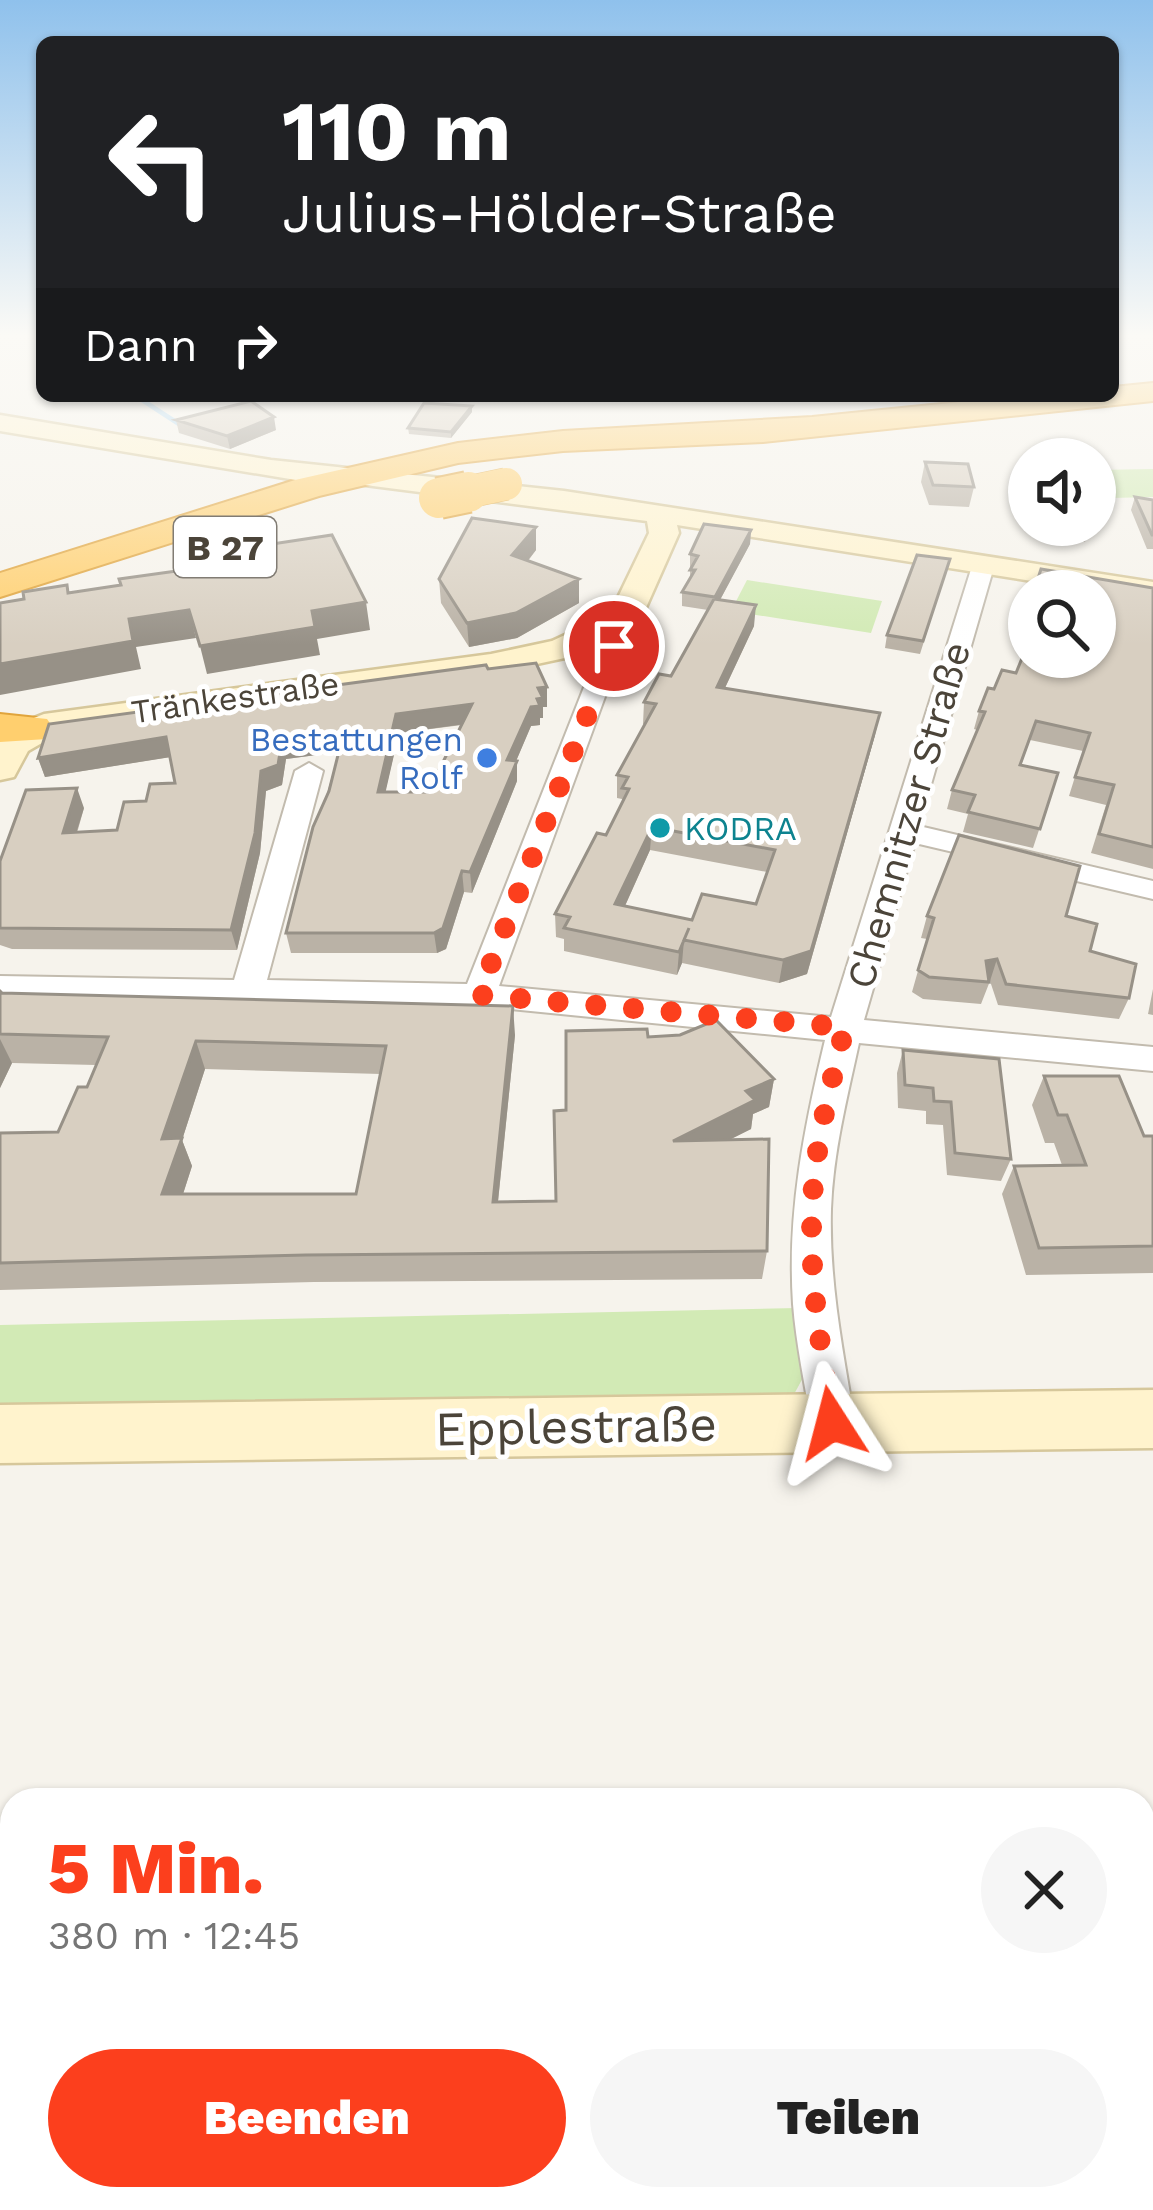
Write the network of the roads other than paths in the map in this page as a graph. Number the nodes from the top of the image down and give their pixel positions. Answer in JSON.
{"nodes":[{"id":1,"x":70,"y":439,"type":"edge"},
{"id":2,"x":661,"y":439,"type":"edge"},
{"id":3,"x":758,"y":439,"type":"edge"},
{"id":4,"x":412,"y":489,"type":"junction"},
{"id":5,"x":290,"y":490,"type":"junction"},
{"id":6,"x":663,"y":525,"type":"junction"},
{"id":7,"x":628,"y":529,"type":"junction"},
{"id":8,"x":647,"y":563,"type":"junction"},
{"id":9,"x":984,"y":563,"type":"junction"},
{"id":10,"x":1153,"y":591,"type":"edge"},
{"id":11,"x":3,"y":595,"type":"edge"},
{"id":12,"x":627,"y":619,"type":"junction"},
{"id":13,"x":491,"y":664,"type":"junction"},
{"id":14,"x":602,"y":672,"type":"junction"},
{"id":15,"x":15,"y":729,"type":"edge"},
{"id":16,"x":0,"y":769,"type":"edge"},
{"id":17,"x":309,"y":771,"type":"dead end"},
{"id":18,"x":902,"y":831,"type":"junction"},
{"id":19,"x":1153,"y":890,"type":"edge"},
{"id":20,"x":0,"y":987,"type":"edge"},
{"id":21,"x":248,"y":988,"type":"junction"},
{"id":22,"x":479,"y":995,"type":"junction"},
{"id":23,"x":845,"y":1027,"type":"junction"},
{"id":24,"x":1153,"y":1059,"type":"edge"},
{"id":25,"x":1153,"y":1419,"type":"edge"},
{"id":26,"x":832,"y":1423,"type":"junction"},
{"id":27,"x":0,"y":1434,"type":"edge"}],
"edges":[{"from":1,"to":5,"type":"main road"},
{"from":2,"to":4,"type":"highway","number":"B 27"},
{"from":3,"to":4,"type":"highway","number":"B 27"},
{"from":4,"to":5,"type":"highway"},
{"from":4,"to":6,"type":"main road"},
{"from":4,"to":7,"type":"main road"},
{"from":4,"to":11,"type":"highway","number":"B 27"},
{"from":5,"to":11,"type":"highway","number":"B 27"},
{"from":6,"to":7,"type":"main road"},
{"from":6,"to":8,"type":"main road"},
{"from":6,"to":9,"type":"main road"},
{"from":7,"to":8,"type":"main road"},
{"from":8,"to":12,"type":"main road"},
{"from":9,"to":10,"type":"main road"},
{"from":9,"to":18,"type":"street","name":"Chemnitzer Straße"},
{"from":12,"to":13,"type":"main road","name":"Tränkestraße"},
{"from":12,"to":14,"type":"main road"},
{"from":13,"to":14,"type":"main road","name":"Tränkestraße"},
{"from":13,"to":15,"type":"main road","name":"Tränkestraße"},
{"from":14,"to":22,"type":"street"},
{"from":15,"to":16,"type":"main road","name":"Tränkestraße"},
{"from":17,"to":21,"type":"street"},
{"from":18,"to":19,"type":"street"},
{"from":18,"to":23,"type":"street","name":"Chemnitzer Straße"},
{"from":20,"to":21,"type":"street"},
{"from":21,"to":22,"type":"street"},
{"from":22,"to":23,"type":"street"},
{"from":23,"to":24,"type":"street"},
{"from":23,"to":26,"type":"street","name":"Chemnitzer Straße"},
{"from":25,"to":26,"type":"main road","name":"Epplestraße"},
{"from":26,"to":27,"type":"main road","name":"Epplestraße"}]}
